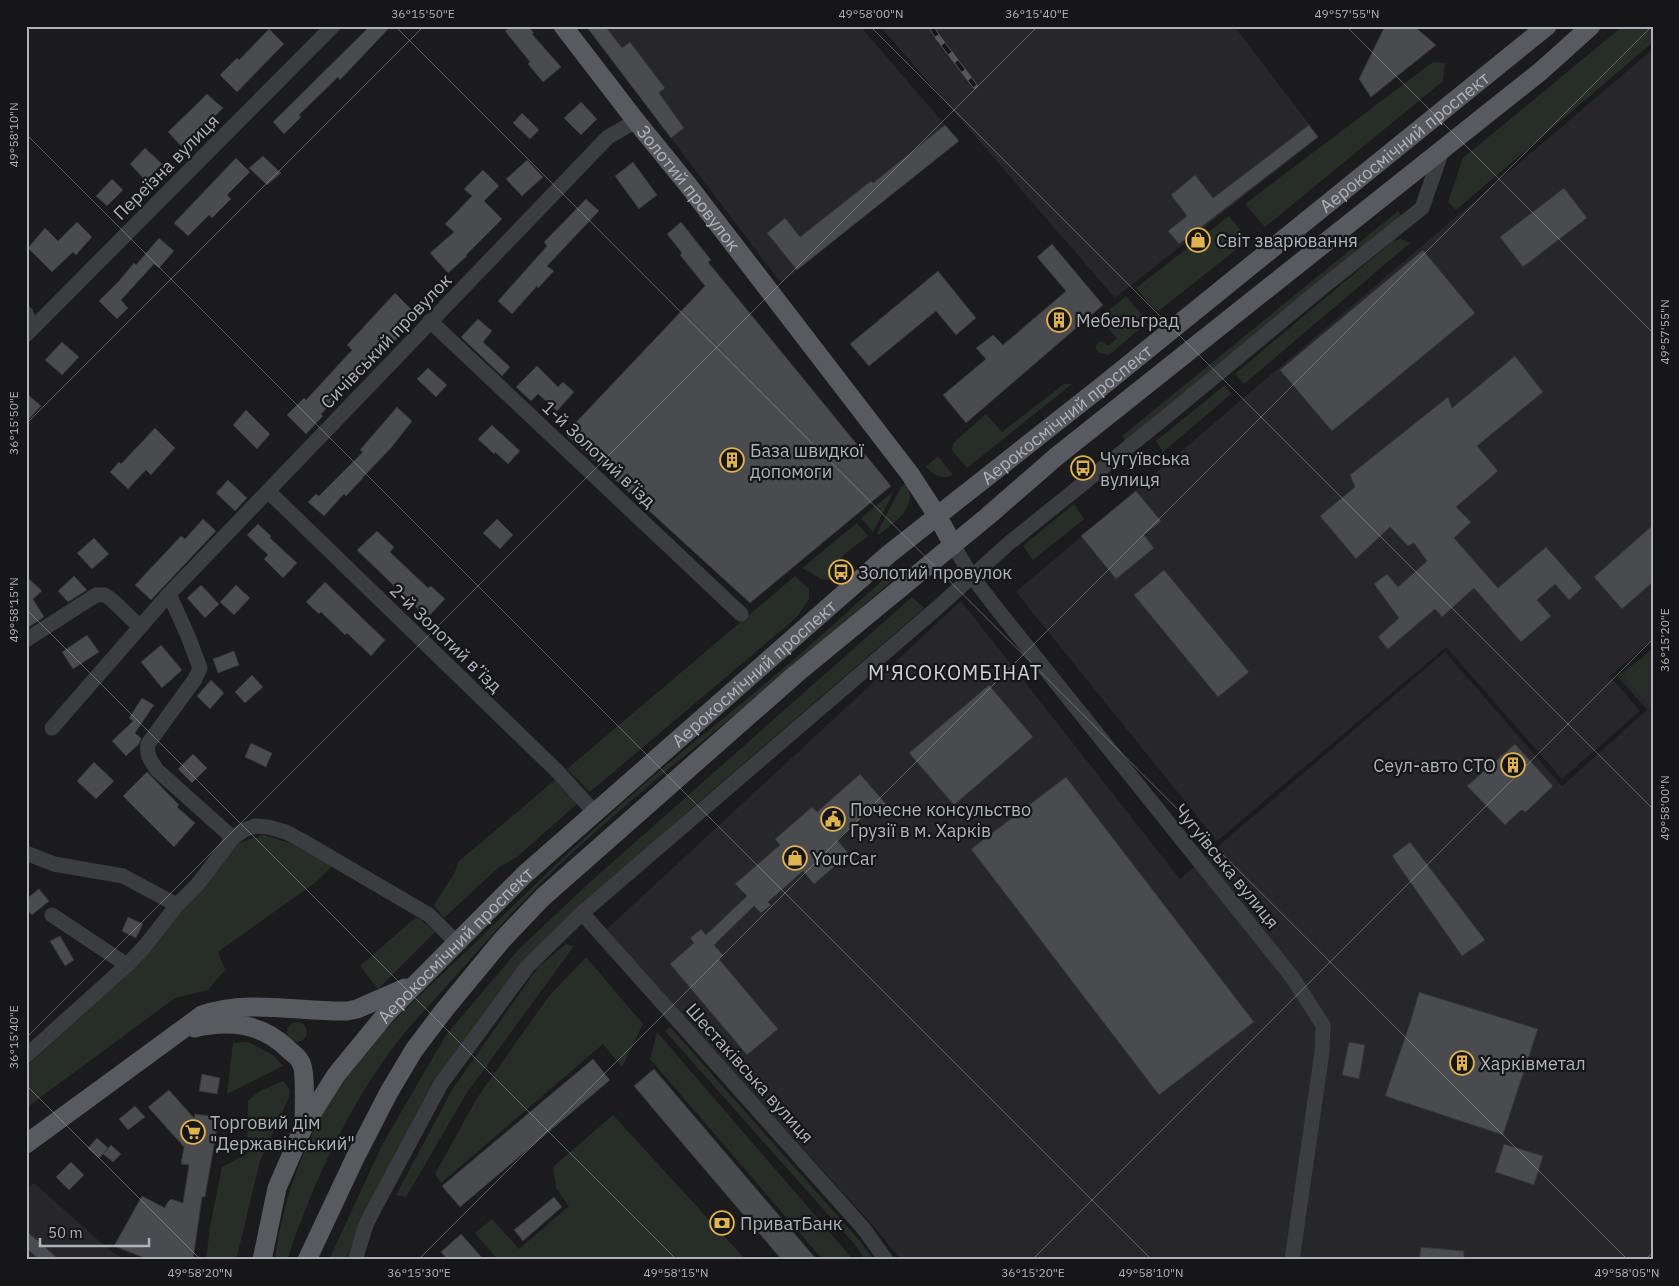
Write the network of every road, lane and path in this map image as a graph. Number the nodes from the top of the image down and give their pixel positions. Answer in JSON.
{"nodes":[{"id":1,"x":333,"y":26,"type":"edge"},
{"id":2,"x":563,"y":26,"type":"edge"},
{"id":3,"x":1548,"y":26,"type":"edge"},
{"id":4,"x":1590,"y":26,"type":"edge"},
{"id":5,"x":636,"y":120,"type":"junction"},
{"id":6,"x":1443,"y":148,"type":"junction"},
{"id":7,"x":26,"y":313,"type":"edge"},
{"id":8,"x":430,"y":321,"type":"junction"},
{"id":9,"x":29,"y":332,"type":"edge"},
{"id":10,"x":268,"y":491,"type":"junction"},
{"id":11,"x":938,"y":517,"type":"junction"},
{"id":12,"x":953,"y":546,"type":"junction"},
{"id":13,"x":971,"y":575,"type":"junction"},
{"id":14,"x":169,"y":594,"type":"junction"},
{"id":15,"x":741,"y":614,"type":"dead end"},
{"id":16,"x":140,"y":627,"type":"junction"},
{"id":17,"x":26,"y":640,"type":"edge"},
{"id":18,"x":52,"y":728,"type":"dead end"},
{"id":19,"x":595,"y":813,"type":"junction"},
{"id":20,"x":233,"y":838,"type":"junction"},
{"id":21,"x":26,"y":853,"type":"edge"},
{"id":22,"x":177,"y":905,"type":"junction"},
{"id":23,"x":582,"y":913,"type":"junction"},
{"id":24,"x":52,"y":915,"type":"dead end"},
{"id":25,"x":456,"y":942,"type":"junction"},
{"id":26,"x":127,"y":965,"type":"junction"},
{"id":27,"x":418,"y":982,"type":"junction"},
{"id":28,"x":174,"y":1035,"type":"junction"},
{"id":29,"x":26,"y":1056,"type":"edge"},
{"id":30,"x":304,"y":1126,"type":"junction"},
{"id":31,"x":26,"y":1144,"type":"edge"},
{"id":32,"x":262,"y":1260,"type":"edge"},
{"id":33,"x":307,"y":1260,"type":"edge"},
{"id":34,"x":355,"y":1260,"type":"edge"},
{"id":35,"x":886,"y":1260,"type":"edge"},
{"id":36,"x":1292,"y":1260,"type":"edge"}],
"edges":[{"from":1,"to":9,"type":"street","name":"Переїзна вулиця"},
{"from":2,"to":5,"type":"main road","name":"Золотий провулок"},
{"from":3,"to":11,"type":"main road","name":"Аерокосмічний проспект"},
{"from":4,"to":6,"type":"main road","name":"Аерокосмічний проспект"},
{"from":5,"to":8,"type":"street","name":"Сичівський провулок"},
{"from":5,"to":11,"type":"main road","name":"Золотий провулок"},
{"from":6,"to":12,"type":"main road","name":"Аерокосмічний проспект"},
{"from":6,"to":13,"type":"street"},
{"from":7,"to":9,"type":"street"},
{"from":8,"to":10,"type":"street","name":"Сичівський провулок"},
{"from":8,"to":15,"type":"street","name":"1-й Золотий в’їзд"},
{"from":10,"to":14,"type":"street","name":"Сичівський провулок"},
{"from":10,"to":19,"type":"street","name":"2-й Золотий в’їзд"},
{"from":11,"to":12,"type":"main road","name":"Золотий провулок"},
{"from":11,"to":19,"type":"main road","name":"Аерокосмічний проспект"},
{"from":12,"to":13,"type":"street","name":"Чугуївська вулиця"},
{"from":12,"to":33,"type":"main road","name":"Аерокосмічний проспект"},
{"from":13,"to":23,"type":"street"},
{"from":13,"to":36,"type":"street","name":"Чугуївська вулиця"},
{"from":14,"to":16,"type":"street","name":"Сичівський провулок"},
{"from":14,"to":20,"type":"street"},
{"from":16,"to":17,"type":"street"},
{"from":16,"to":18,"type":"street","name":"Сичівський провулок"},
{"from":19,"to":25,"type":"main road","name":"Аерокосмічний проспект"},
{"from":20,"to":22,"type":"street"},
{"from":20,"to":25,"type":"street"},
{"from":21,"to":22,"type":"street"},
{"from":22,"to":26,"type":"street"},
{"from":23,"to":34,"type":"street"},
{"from":23,"to":35,"type":"street","name":"Шестаківська вулиця"},
{"from":24,"to":26,"type":"street"},
{"from":25,"to":27,"type":"main road","name":"Аерокосмічний проспект"},
{"from":26,"to":29,"type":"street"},
{"from":27,"to":28,"type":"main road"},
{"from":27,"to":30,"type":"main road","name":"Аерокосмічний проспект"},
{"from":28,"to":30,"type":"main road"},
{"from":28,"to":31,"type":"main road"},
{"from":30,"to":32,"type":"main road","name":"Аерокосмічний проспект"}]}
